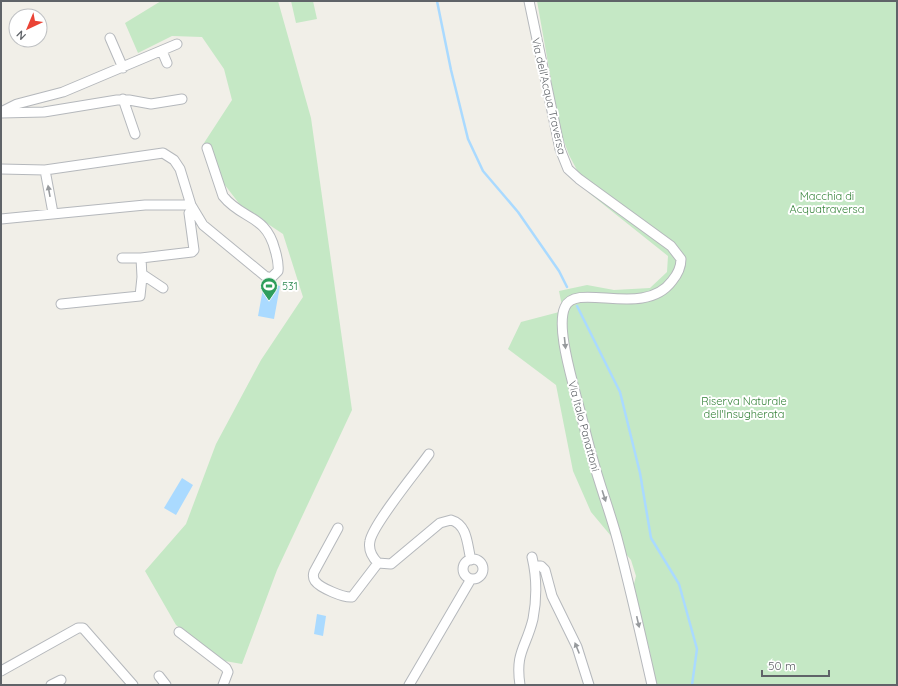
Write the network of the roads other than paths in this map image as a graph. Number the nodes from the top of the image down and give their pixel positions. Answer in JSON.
{"nodes":[{"id":1,"x":529,"y":1,"type":"edge"},
{"id":2,"x":110,"y":38,"type":"dead end"},
{"id":3,"x":177,"y":44,"type":"dead end"},
{"id":4,"x":162,"y":51,"type":"junction"},
{"id":5,"x":167,"y":63,"type":"dead end"},
{"id":6,"x":123,"y":68,"type":"junction"},
{"id":7,"x":123,"y":99,"type":"junction"},
{"id":8,"x":182,"y":99,"type":"dead end"},
{"id":9,"x":1,"y":113,"type":"edge"},
{"id":10,"x":136,"y":134,"type":"dead end"},
{"id":11,"x":207,"y":148,"type":"dead end"},
{"id":12,"x":1,"y":169,"type":"edge"},
{"id":13,"x":45,"y":170,"type":"junction"},
{"id":14,"x":192,"y":207,"type":"junction"},
{"id":15,"x":53,"y":213,"type":"junction"},
{"id":16,"x":1,"y":219,"type":"edge"},
{"id":17,"x":680,"y":256,"type":"joint"},
{"id":18,"x":122,"y":258,"type":"dead end"},
{"id":19,"x":141,"y":258,"type":"junction"},
{"id":20,"x":142,"y":274,"type":"junction"},
{"id":21,"x":163,"y":288,"type":"dead end"},
{"id":22,"x":61,"y":304,"type":"dead end"},
{"id":23,"x":430,"y":454,"type":"dead end"},
{"id":24,"x":338,"y":528,"type":"dead end"},
{"id":25,"x":471,"y":560,"type":"junction"},
{"id":26,"x":378,"y":563,"type":"junction"},
{"id":27,"x":471,"y":579,"type":"junction"},
{"id":28,"x":179,"y":632,"type":"dead end"},
{"id":29,"x":1,"y":671,"type":"edge"},
{"id":30,"x":159,"y":676,"type":"dead end"},
{"id":31,"x":61,"y":680,"type":"dead end"},
{"id":32,"x":51,"y":685,"type":"edge"},
{"id":33,"x":134,"y":685,"type":"edge"},
{"id":34,"x":166,"y":685,"type":"edge"},
{"id":35,"x":223,"y":685,"type":"edge"},
{"id":36,"x":409,"y":685,"type":"edge"},
{"id":37,"x":520,"y":685,"type":"edge"},
{"id":38,"x":589,"y":685,"type":"edge"},
{"id":39,"x":652,"y":685,"type":"edge"}],
"edges":[{"from":1,"to":17,"type":"street","name":"Via dell'Acqua Traversa"},
{"from":2,"to":6,"type":"street"},
{"from":3,"to":4,"type":"street"},
{"from":4,"to":5,"type":"street"},
{"from":4,"to":6,"type":"street"},
{"from":6,"to":9,"type":"street"},
{"from":7,"to":8,"type":"street"},
{"from":7,"to":9,"type":"street"},
{"from":7,"to":10,"type":"street"},
{"from":11,"to":14,"type":"street"},
{"from":12,"to":13,"type":"street"},
{"from":13,"to":14,"type":"street"},
{"from":15,"to":13,"type":"street","one_way":true},
{"from":14,"to":15,"type":"street"},
{"from":14,"to":19,"type":"street"},
{"from":15,"to":16,"type":"street"},
{"from":17,"to":39,"type":"street","name":"Via Italo Panattoni","one_way":true},
{"from":18,"to":19,"type":"street"},
{"from":19,"to":20,"type":"street"},
{"from":20,"to":21,"type":"street"},
{"from":20,"to":22,"type":"street"},
{"from":23,"to":26,"type":"street"},
{"from":24,"to":26,"type":"street"},
{"from":25,"to":26,"type":"street"},
{"from":25,"to":27,"type":"street"},
{"from":25,"to":27,"type":"street"},
{"from":27,"to":36,"type":"street"},
{"from":28,"to":35,"type":"street"},
{"from":29,"to":33,"type":"street"},
{"from":30,"to":34,"type":"street"},
{"from":31,"to":32,"type":"street"},
{"from":38,"to":37,"type":"street","one_way":true}]}
